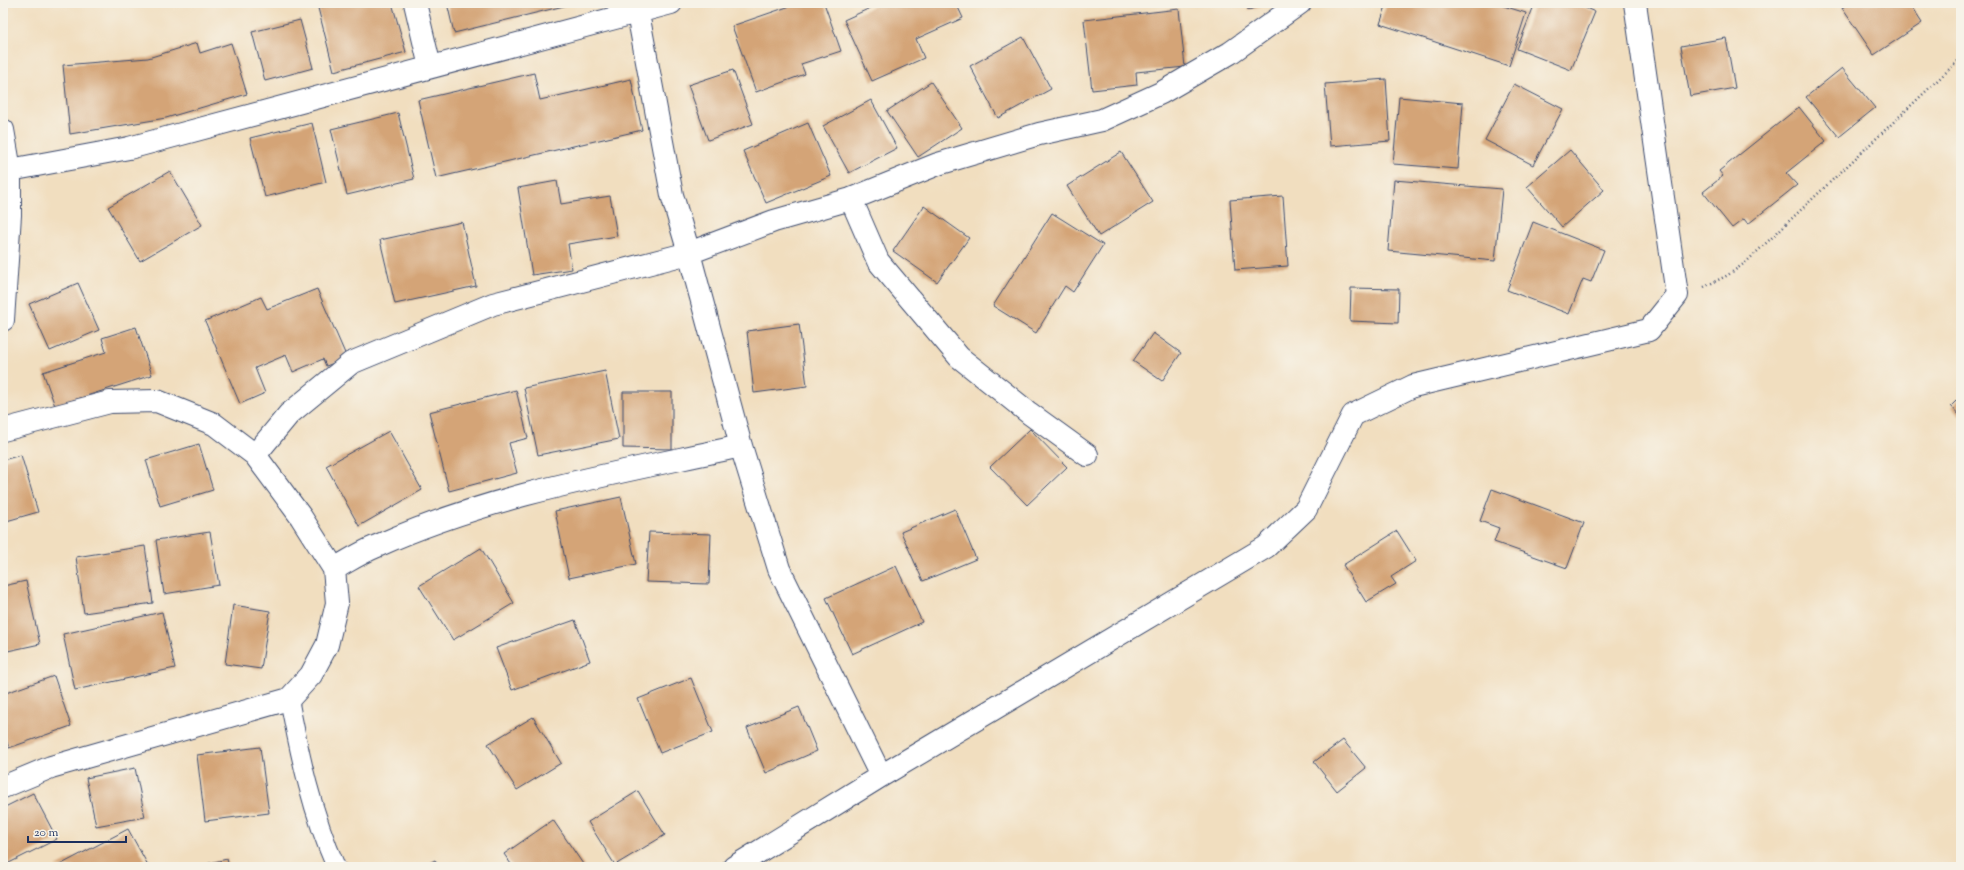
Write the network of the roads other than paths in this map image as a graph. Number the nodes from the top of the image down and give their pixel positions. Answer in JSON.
{"nodes":[{"id":1,"x":415,"y":3,"type":"edge"},
{"id":2,"x":671,"y":3,"type":"edge"},
{"id":3,"x":1300,"y":3,"type":"edge"},
{"id":4,"x":1635,"y":3,"type":"edge"},
{"id":5,"x":636,"y":8,"type":"edge"},
{"id":6,"x":430,"y":67,"type":"junction"},
{"id":7,"x":3,"y":130,"type":"edge"},
{"id":8,"x":10,"y":170,"type":"junction"},
{"id":9,"x":851,"y":199,"type":"junction"},
{"id":10,"x":689,"y":253,"type":"junction"},
{"id":11,"x":3,"y":320,"type":"edge"},
{"id":12,"x":3,"y":430,"type":"edge"},
{"id":13,"x":740,"y":446,"type":"junction"},
{"id":14,"x":255,"y":455,"type":"junction"},
{"id":15,"x":1088,"y":455,"type":"dead end"},
{"id":16,"x":334,"y":569,"type":"junction"},
{"id":17,"x":289,"y":699,"type":"junction"},
{"id":18,"x":881,"y":776,"type":"junction"},
{"id":19,"x":3,"y":787,"type":"edge"},
{"id":20,"x":336,"y":867,"type":"edge"},
{"id":21,"x":734,"y":867,"type":"edge"}],
"edges":[{"from":1,"to":6,"type":"street"},
{"from":2,"to":5,"type":"street"},
{"from":3,"to":9,"type":"street"},
{"from":4,"to":18,"type":"street"},
{"from":5,"to":6,"type":"street"},
{"from":5,"to":10,"type":"street"},
{"from":6,"to":8,"type":"street"},
{"from":7,"to":8,"type":"street"},
{"from":8,"to":11,"type":"street"},
{"from":9,"to":10,"type":"street"},
{"from":9,"to":15,"type":"street"},
{"from":10,"to":13,"type":"street"},
{"from":10,"to":14,"type":"street"},
{"from":12,"to":14,"type":"street"},
{"from":13,"to":16,"type":"street"},
{"from":13,"to":18,"type":"street"},
{"from":14,"to":16,"type":"street"},
{"from":16,"to":17,"type":"street"},
{"from":17,"to":19,"type":"street"},
{"from":17,"to":20,"type":"lane"},
{"from":18,"to":21,"type":"street"}]}
